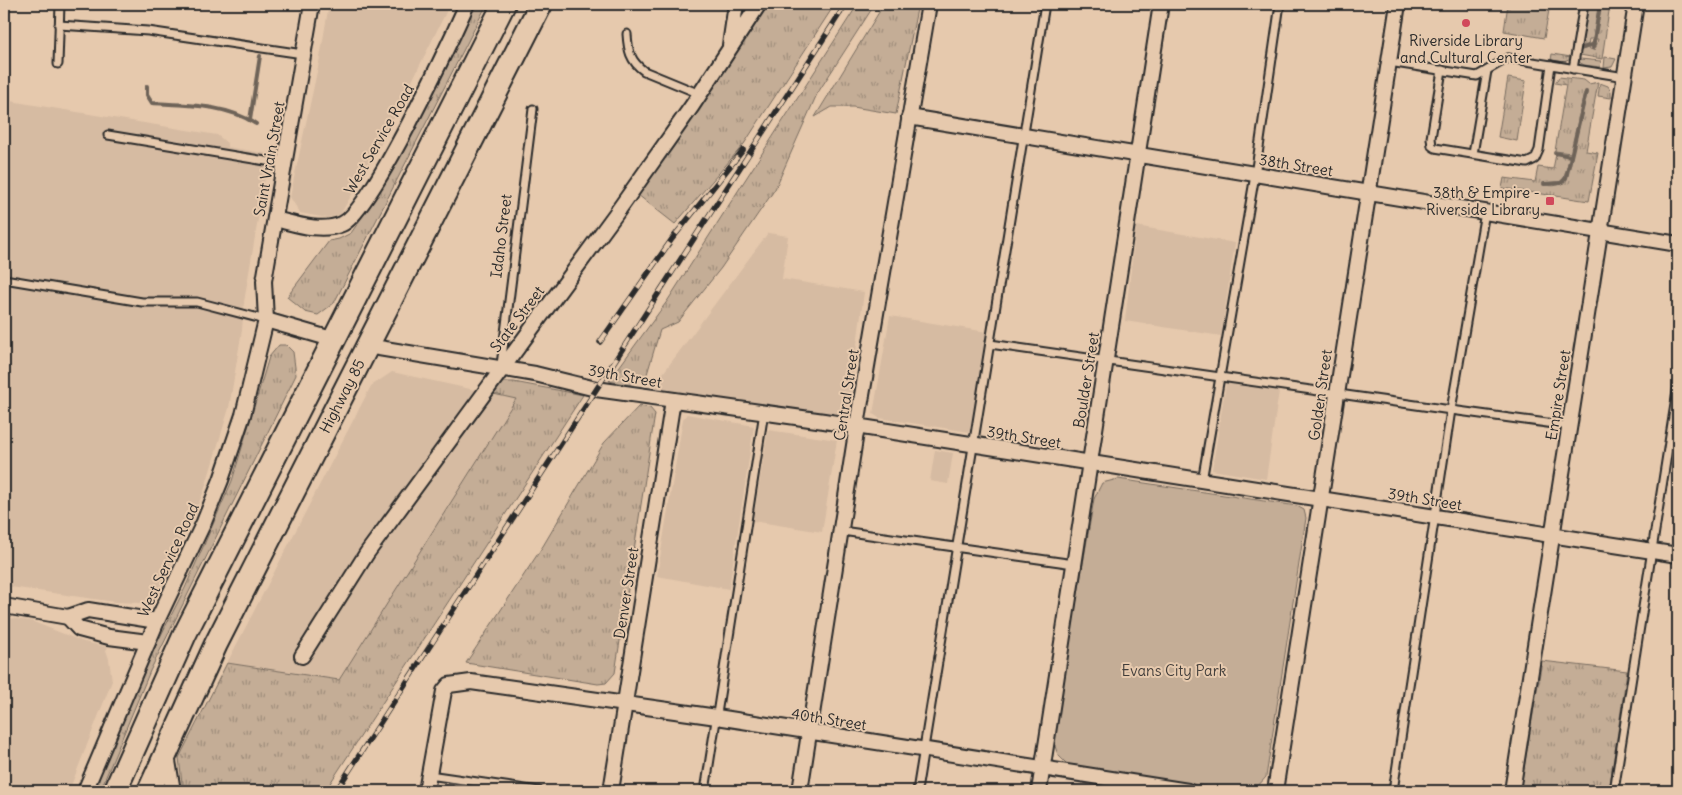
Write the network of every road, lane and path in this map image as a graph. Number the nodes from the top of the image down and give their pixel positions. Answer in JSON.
{"nodes":[{"id":1,"x":60,"y":4,"type":"edge"},
{"id":2,"x":312,"y":4,"type":"edge"},
{"id":3,"x":467,"y":4,"type":"edge"},
{"id":4,"x":504,"y":4,"type":"edge"},
{"id":5,"x":541,"y":4,"type":"edge"},
{"id":6,"x":736,"y":4,"type":"edge"},
{"id":7,"x":759,"y":4,"type":"edge"},
{"id":8,"x":929,"y":4,"type":"edge"},
{"id":9,"x":1045,"y":4,"type":"edge"},
{"id":10,"x":1161,"y":4,"type":"edge"},
{"id":11,"x":1280,"y":4,"type":"edge"},
{"id":12,"x":1398,"y":4,"type":"edge"},
{"id":13,"x":1584,"y":4,"type":"edge"},
{"id":14,"x":1636,"y":4,"type":"edge"},
{"id":15,"x":59,"y":25,"type":"junction"},
{"id":16,"x":627,"y":34,"type":"dead end"},
{"id":17,"x":730,"y":50,"type":"junction"},
{"id":18,"x":303,"y":54,"type":"junction"},
{"id":19,"x":1389,"y":62,"type":"junction"},
{"id":20,"x":58,"y":64,"type":"dead end"},
{"id":21,"x":1552,"y":66,"type":"junction"},
{"id":22,"x":1573,"y":69,"type":"junction"},
{"id":23,"x":1442,"y":70,"type":"junction"},
{"id":24,"x":1487,"y":71,"type":"junction"},
{"id":25,"x":1624,"y":78,"type":"junction"},
{"id":26,"x":700,"y":94,"type":"junction"},
{"id":27,"x":533,"y":109,"type":"dead end"},
{"id":28,"x":909,"y":118,"type":"junction"},
{"id":29,"x":108,"y":135,"type":"dead end"},
{"id":30,"x":1024,"y":138,"type":"junction"},
{"id":31,"x":1473,"y":154,"type":"junction"},
{"id":32,"x":1137,"y":156,"type":"junction"},
{"id":33,"x":284,"y":164,"type":"junction"},
{"id":34,"x":1255,"y":175,"type":"junction"},
{"id":35,"x":1368,"y":193,"type":"junction"},
{"id":36,"x":1485,"y":212,"type":"junction"},
{"id":37,"x":275,"y":219,"type":"junction"},
{"id":38,"x":1600,"y":232,"type":"junction"},
{"id":39,"x":1678,"y":244,"type":"edge"},
{"id":40,"x":4,"y":279,"type":"edge"},
{"id":41,"x":266,"y":320,"type":"junction"},
{"id":42,"x":263,"y":336,"type":"joint"},
{"id":43,"x":335,"y":340,"type":"junction"},
{"id":44,"x":990,"y":344,"type":"junction"},
{"id":45,"x":367,"y":346,"type":"junction"},
{"id":46,"x":1106,"y":361,"type":"junction"},
{"id":47,"x":501,"y":368,"type":"junction"},
{"id":48,"x":1221,"y":377,"type":"junction"},
{"id":49,"x":1678,"y":385,"type":"edge"},
{"id":50,"x":1337,"y":393,"type":"junction"},
{"id":51,"x":672,"y":400,"type":"junction"},
{"id":52,"x":1452,"y":410,"type":"junction"},
{"id":53,"x":764,"y":412,"type":"junction"},
{"id":54,"x":1569,"y":426,"type":"junction"},
{"id":55,"x":857,"y":428,"type":"junction"},
{"id":56,"x":972,"y":446,"type":"junction"},
{"id":57,"x":1090,"y":464,"type":"junction"},
{"id":58,"x":1202,"y":481,"type":"junction"},
{"id":59,"x":1321,"y":499,"type":"junction"},
{"id":60,"x":1436,"y":517,"type":"junction"},
{"id":61,"x":842,"y":531,"type":"junction"},
{"id":62,"x":1552,"y":534,"type":"junction"},
{"id":63,"x":956,"y":545,"type":"junction"},
{"id":64,"x":1652,"y":550,"type":"junction"},
{"id":65,"x":1678,"y":555,"type":"edge"},
{"id":66,"x":1074,"y":564,"type":"junction"},
{"id":67,"x":4,"y":606,"type":"edge"},
{"id":68,"x":68,"y":617,"type":"junction"},
{"id":69,"x":157,"y":621,"type":"junction"},
{"id":70,"x":148,"y":642,"type":"junction"},
{"id":71,"x":302,"y":656,"type":"dead end"},
{"id":72,"x":625,"y":704,"type":"junction"},
{"id":73,"x":717,"y":718,"type":"junction"},
{"id":74,"x":810,"y":732,"type":"junction"},
{"id":75,"x":924,"y":750,"type":"junction"},
{"id":76,"x":166,"y":752,"type":"junction"},
{"id":77,"x":1043,"y":768,"type":"junction"},
{"id":78,"x":429,"y":775,"type":"junction"},
{"id":79,"x":1155,"y":788,"type":"edge"},
{"id":80,"x":517,"y":790,"type":"edge"},
{"id":81,"x":85,"y":791,"type":"edge"},
{"id":82,"x":115,"y":791,"type":"edge"},
{"id":83,"x":149,"y":791,"type":"edge"},
{"id":84,"x":173,"y":791,"type":"edge"},
{"id":85,"x":426,"y":791,"type":"edge"},
{"id":86,"x":539,"y":791,"type":"edge"},
{"id":87,"x":611,"y":791,"type":"edge"},
{"id":88,"x":705,"y":791,"type":"edge"},
{"id":89,"x":800,"y":791,"type":"edge"},
{"id":90,"x":917,"y":791,"type":"edge"},
{"id":91,"x":1039,"y":791,"type":"edge"},
{"id":92,"x":1188,"y":791,"type":"edge"},
{"id":93,"x":1275,"y":791,"type":"edge"},
{"id":94,"x":1393,"y":791,"type":"edge"},
{"id":95,"x":1512,"y":791,"type":"edge"},
{"id":96,"x":1614,"y":791,"type":"edge"}],
"edges":[{"from":1,"to":15,"type":"lane"},
{"from":2,"to":18,"type":"street","name":"Saint Vrain Street"},
{"from":3,"to":37,"type":"street","name":"West Service Road"},
{"from":4,"to":43,"type":"highway"},
{"from":5,"to":45,"type":"highway","name":"Highway 85"},
{"from":6,"to":17,"type":"street"},
{"from":7,"to":17,"type":"street","name":"State Street"},
{"from":8,"to":28,"type":"street","name":"Central Street"},
{"from":9,"to":30,"type":"lane"},
{"from":10,"to":32,"type":"street","name":"Boulder Street"},
{"from":11,"to":34,"type":"lane"},
{"from":12,"to":19,"type":"street","name":"Golden Street"},
{"from":13,"to":22,"type":"lane"},
{"from":14,"to":25,"type":"street","name":"Empire Street"},
{"from":15,"to":18,"type":"lane"},
{"from":15,"to":20,"type":"lane"},
{"from":16,"to":26,"type":"lane"},
{"from":17,"to":26,"type":"street","name":"State Street"},
{"from":18,"to":33,"type":"street","name":"Saint Vrain Street"},
{"from":19,"to":23,"type":"lane"},
{"from":19,"to":35,"type":"street","name":"Golden Street"},
{"from":21,"to":22,"type":"lane"},
{"from":21,"to":24,"type":"lane"},
{"from":21,"to":31,"type":"lane"},
{"from":22,"to":25,"type":"lane"},
{"from":23,"to":24,"type":"lane"},
{"from":23,"to":31,"type":"lane"},
{"from":24,"to":31,"type":"lane"},
{"from":25,"to":38,"type":"street","name":"Empire Street"},
{"from":26,"to":47,"type":"street","name":"State Street"},
{"from":27,"to":47,"type":"lane","name":"Idaho Street"},
{"from":28,"to":30,"type":"street","name":"38th Street"},
{"from":28,"to":55,"type":"street","name":"Central Street"},
{"from":29,"to":33,"type":"lane"},
{"from":30,"to":32,"type":"street","name":"38th Street"},
{"from":30,"to":44,"type":"lane"},
{"from":32,"to":34,"type":"street","name":"38th Street"},
{"from":32,"to":46,"type":"street","name":"Boulder Street"},
{"from":33,"to":37,"type":"street","name":"Saint Vrain Street"},
{"from":34,"to":35,"type":"street","name":"38th Street"},
{"from":34,"to":48,"type":"lane"},
{"from":35,"to":36,"type":"street","name":"38th Street"},
{"from":35,"to":50,"type":"street","name":"Golden Street"},
{"from":36,"to":38,"type":"street","name":"38th Street"},
{"from":36,"to":52,"type":"lane"},
{"from":37,"to":41,"type":"street","name":"Saint Vrain Street"},
{"from":38,"to":39,"type":"street","name":"38th Street"},
{"from":38,"to":54,"type":"street","name":"Empire Street"},
{"from":40,"to":41,"type":"lane"},
{"from":41,"to":42,"type":"street","name":"Saint Vrain Street"},
{"from":41,"to":43,"type":"street"},
{"from":42,"to":69,"type":"street","name":"West Service Road"},
{"from":43,"to":82,"type":"highway"},
{"from":44,"to":46,"type":"lane"},
{"from":44,"to":56,"type":"lane"},
{"from":45,"to":47,"type":"street","name":"39th Street"},
{"from":45,"to":76,"type":"highway","name":"Highway 85"},
{"from":46,"to":48,"type":"lane"},
{"from":46,"to":57,"type":"street","name":"Boulder Street"},
{"from":47,"to":51,"type":"street","name":"39th Street"},
{"from":47,"to":71,"type":"street","name":"State Street"},
{"from":48,"to":50,"type":"lane"},
{"from":48,"to":58,"type":"lane"},
{"from":49,"to":64,"type":"lane"},
{"from":50,"to":52,"type":"lane"},
{"from":50,"to":59,"type":"street","name":"Golden Street"},
{"from":51,"to":53,"type":"street","name":"39th Street"},
{"from":51,"to":72,"type":"street","name":"Denver Street"},
{"from":52,"to":54,"type":"lane"},
{"from":52,"to":60,"type":"lane"},
{"from":53,"to":55,"type":"street","name":"39th Street"},
{"from":53,"to":73,"type":"lane"},
{"from":54,"to":62,"type":"street","name":"Empire Street"},
{"from":55,"to":56,"type":"street","name":"39th Street"},
{"from":55,"to":61,"type":"street","name":"Central Street"},
{"from":56,"to":57,"type":"street","name":"39th Street"},
{"from":56,"to":63,"type":"lane"},
{"from":57,"to":58,"type":"street","name":"39th Street"},
{"from":57,"to":66,"type":"street","name":"Boulder Street"},
{"from":58,"to":59,"type":"street","name":"39th Street"},
{"from":59,"to":60,"type":"street","name":"39th Street"},
{"from":59,"to":93,"type":"street","name":"Golden Street"},
{"from":60,"to":62,"type":"street","name":"39th Street"},
{"from":60,"to":94,"type":"lane"},
{"from":61,"to":63,"type":"lane"},
{"from":61,"to":74,"type":"street","name":"Central Street"},
{"from":62,"to":64,"type":"street","name":"39th Street"},
{"from":62,"to":95,"type":"street","name":"Empire Street"},
{"from":63,"to":66,"type":"lane"},
{"from":63,"to":75,"type":"lane"},
{"from":64,"to":65,"type":"street","name":"39th Street"},
{"from":64,"to":96,"type":"lane"},
{"from":66,"to":77,"type":"street","name":"Boulder Street"},
{"from":67,"to":68,"type":"street"},
{"from":68,"to":69,"type":"street"},
{"from":68,"to":70,"type":"street"},
{"from":69,"to":70,"type":"street","name":"West Service Road"},
{"from":70,"to":81,"type":"street","name":"West Service Road"},
{"from":72,"to":73,"type":"street","name":"40th Street"},
{"from":72,"to":78,"type":"street","name":"40th Street"},
{"from":72,"to":87,"type":"street","name":"Denver Street"},
{"from":73,"to":74,"type":"street","name":"40th Street"},
{"from":73,"to":88,"type":"lane"},
{"from":74,"to":75,"type":"street","name":"40th Street"},
{"from":74,"to":89,"type":"street","name":"Central Street"},
{"from":75,"to":77,"type":"street","name":"40th Street"},
{"from":75,"to":90,"type":"lane"},
{"from":76,"to":83,"type":"highway","name":"Highway 85"},
{"from":76,"to":84,"type":"street"},
{"from":77,"to":79,"type":"street","name":"40th Street"},
{"from":77,"to":91,"type":"street","name":"Boulder Street"},
{"from":78,"to":80,"type":"lane"},
{"from":78,"to":85,"type":"street"},
{"from":79,"to":92,"type":"street","name":"40th Street"},
{"from":80,"to":86,"type":"lane"}]}
